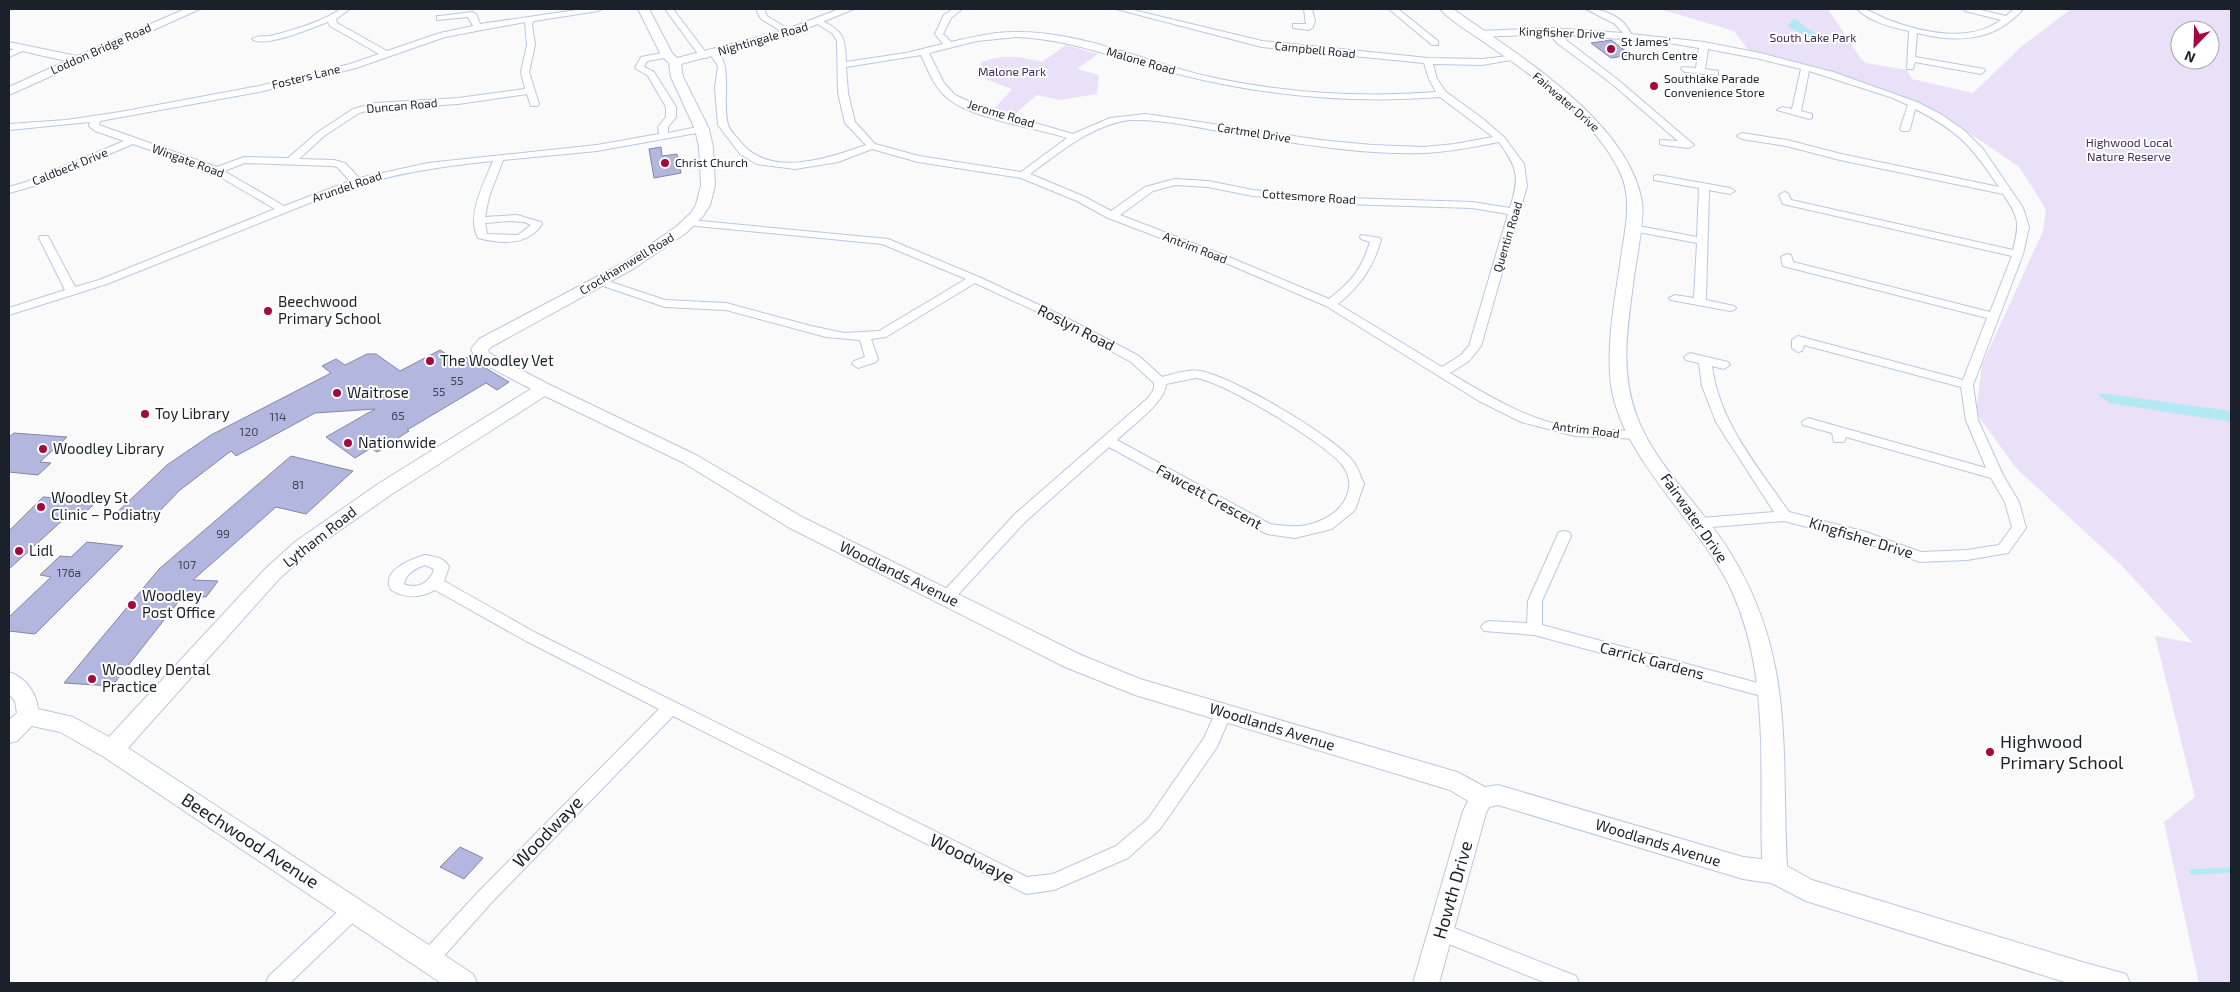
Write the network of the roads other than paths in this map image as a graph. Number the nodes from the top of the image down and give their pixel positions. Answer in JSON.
{"nodes":[{"id":1,"x":192,"y":9,"type":"edge"},
{"id":2,"x":346,"y":9,"type":"edge"},
{"id":3,"x":598,"y":9,"type":"edge"},
{"id":4,"x":644,"y":9,"type":"edge"},
{"id":5,"x":760,"y":9,"type":"edge"},
{"id":6,"x":848,"y":9,"type":"edge"},
{"id":7,"x":958,"y":9,"type":"edge"},
{"id":8,"x":1120,"y":9,"type":"edge"},
{"id":9,"x":1165,"y":9,"type":"edge"},
{"id":10,"x":1308,"y":9,"type":"edge"},
{"id":11,"x":1393,"y":9,"type":"edge"},
{"id":12,"x":1446,"y":9,"type":"edge"},
{"id":13,"x":1590,"y":9,"type":"edge"},
{"id":14,"x":1862,"y":9,"type":"edge"},
{"id":15,"x":1968,"y":9,"type":"edge"},
{"id":16,"x":2019,"y":9,"type":"edge"},
{"id":17,"x":670,"y":10,"type":"edge"},
{"id":18,"x":481,"y":11,"type":"dead end"},
{"id":19,"x":472,"y":14,"type":"junction"},
{"id":20,"x":659,"y":14,"type":"dead end"},
{"id":21,"x":1153,"y":17,"type":"junction"},
{"id":22,"x":332,"y":18,"type":"junction"},
{"id":23,"x":440,"y":18,"type":"dead end"},
{"id":24,"x":531,"y":18,"type":"junction"},
{"id":25,"x":2006,"y":19,"type":"junction"},
{"id":26,"x":818,"y":22,"type":"junction"},
{"id":27,"x":1296,"y":26,"type":"dead end"},
{"id":28,"x":478,"y":27,"type":"junction"},
{"id":29,"x":1551,"y":31,"type":"junction"},
{"id":30,"x":1913,"y":31,"type":"junction"},
{"id":31,"x":789,"y":32,"type":"junction"},
{"id":32,"x":1422,"y":33,"type":"junction"},
{"id":33,"x":1410,"y":34,"type":"dead end"},
{"id":34,"x":1480,"y":34,"type":"junction"},
{"id":35,"x":1628,"y":36,"type":"junction"},
{"id":36,"x":256,"y":39,"type":"dead end"},
{"id":37,"x":1435,"y":43,"type":"dead end"},
{"id":38,"x":9,"y":45,"type":"edge"},
{"id":39,"x":950,"y":45,"type":"junction"},
{"id":40,"x":1704,"y":45,"type":"junction"},
{"id":41,"x":25,"y":48,"type":"junction"},
{"id":42,"x":924,"y":52,"type":"junction"},
{"id":43,"x":9,"y":54,"type":"edge"},
{"id":44,"x":708,"y":54,"type":"junction"},
{"id":45,"x":387,"y":55,"type":"junction"},
{"id":46,"x":1514,"y":57,"type":"junction"},
{"id":47,"x":671,"y":59,"type":"junction"},
{"id":48,"x":77,"y":60,"type":"junction"},
{"id":49,"x":1428,"y":61,"type":"junction"},
{"id":50,"x":844,"y":65,"type":"junction"},
{"id":51,"x":1806,"y":67,"type":"junction"},
{"id":52,"x":1685,"y":69,"type":"dead end"},
{"id":53,"x":1700,"y":71,"type":"junction"},
{"id":54,"x":1981,"y":71,"type":"dead end"},
{"id":55,"x":1715,"y":73,"type":"dead end"},
{"id":56,"x":9,"y":91,"type":"edge"},
{"id":57,"x":529,"y":91,"type":"junction"},
{"id":58,"x":1442,"y":94,"type":"junction"},
{"id":59,"x":533,"y":104,"type":"dead end"},
{"id":60,"x":1914,"y":104,"type":"junction"},
{"id":61,"x":1782,"y":110,"type":"dead end"},
{"id":62,"x":1796,"y":113,"type":"junction"},
{"id":63,"x":1809,"y":116,"type":"dead end"},
{"id":64,"x":96,"y":118,"type":"junction"},
{"id":65,"x":1919,"y":126,"type":"dead end"},
{"id":66,"x":9,"y":127,"type":"edge"},
{"id":67,"x":702,"y":129,"type":"junction"},
{"id":68,"x":664,"y":136,"type":"junction"},
{"id":69,"x":1742,"y":136,"type":"dead end"},
{"id":70,"x":1073,"y":137,"type":"junction"},
{"id":71,"x":1501,"y":139,"type":"junction"},
{"id":72,"x":131,"y":142,"type":"junction"},
{"id":73,"x":1663,"y":142,"type":"dead end"},
{"id":74,"x":872,"y":146,"type":"junction"},
{"id":75,"x":499,"y":158,"type":"junction"},
{"id":76,"x":291,"y":161,"type":"junction"},
{"id":77,"x":217,"y":170,"type":"junction"},
{"id":78,"x":1023,"y":175,"type":"junction"},
{"id":79,"x":1658,"y":178,"type":"dead end"},
{"id":80,"x":356,"y":181,"type":"junction"},
{"id":81,"x":1704,"y":186,"type":"junction"},
{"id":82,"x":9,"y":190,"type":"edge"},
{"id":83,"x":1730,"y":190,"type":"dead end"},
{"id":84,"x":2007,"y":192,"type":"junction"},
{"id":85,"x":1786,"y":202,"type":"dead end"},
{"id":86,"x":284,"y":210,"type":"junction"},
{"id":87,"x":1515,"y":212,"type":"junction"},
{"id":88,"x":1112,"y":216,"type":"junction"},
{"id":89,"x":479,"y":220,"type":"junction"},
{"id":90,"x":690,"y":223,"type":"junction"},
{"id":91,"x":1632,"y":228,"type":"junction"},
{"id":92,"x":1374,"y":237,"type":"dead end"},
{"id":93,"x":44,"y":238,"type":"dead end"},
{"id":94,"x":1701,"y":241,"type":"junction"},
{"id":95,"x":2018,"y":254,"type":"junction"},
{"id":96,"x":1787,"y":264,"type":"dead end"},
{"id":97,"x":975,"y":279,"type":"junction"},
{"id":98,"x":601,"y":282,"type":"junction"},
{"id":99,"x":72,"y":293,"type":"junction"},
{"id":100,"x":1675,"y":298,"type":"dead end"},
{"id":101,"x":1700,"y":301,"type":"junction"},
{"id":102,"x":1330,"y":304,"type":"junction"},
{"id":103,"x":1730,"y":308,"type":"dead end"},
{"id":104,"x":9,"y":312,"type":"edge"},
{"id":105,"x":1992,"y":316,"type":"junction"},
{"id":106,"x":865,"y":338,"type":"junction"},
{"id":107,"x":1798,"y":341,"type":"dead end"},
{"id":108,"x":480,"y":346,"type":"joint"},
{"id":109,"x":1690,"y":357,"type":"dead end"},
{"id":110,"x":1706,"y":361,"type":"junction"},
{"id":111,"x":858,"y":364,"type":"dead end"},
{"id":112,"x":1724,"y":365,"type":"dead end"},
{"id":113,"x":1442,"y":372,"type":"junction"},
{"id":114,"x":1160,"y":382,"type":"junction"},
{"id":115,"x":1967,"y":385,"type":"junction"},
{"id":116,"x":544,"y":389,"type":"junction"},
{"id":117,"x":1808,"y":422,"type":"dead end"},
{"id":118,"x":1637,"y":435,"type":"junction"},
{"id":119,"x":1107,"y":440,"type":"junction"},
{"id":120,"x":1996,"y":475,"type":"junction"},
{"id":121,"x":1784,"y":516,"type":"junction"},
{"id":122,"x":1701,"y":523,"type":"junction"},
{"id":123,"x":1564,"y":536,"type":"dead end"},
{"id":124,"x":435,"y":583,"type":"dead end"},
{"id":125,"x":947,"y":597,"type":"junction"},
{"id":126,"x":1489,"y":627,"type":"dead end"},
{"id":127,"x":1534,"y":629,"type":"junction"},
{"id":128,"x":9,"y":680,"type":"edge"},
{"id":129,"x":1769,"y":692,"type":"junction"},
{"id":130,"x":671,"y":707,"type":"junction"},
{"id":131,"x":1224,"y":712,"type":"junction"},
{"id":132,"x":28,"y":716,"type":"junction"},
{"id":133,"x":9,"y":734,"type":"edge"},
{"id":134,"x":112,"y":750,"type":"junction"},
{"id":135,"x":1482,"y":798,"type":"junction"},
{"id":136,"x":1775,"y":872,"type":"junction"},
{"id":137,"x":354,"y":909,"type":"junction"},
{"id":138,"x":1441,"y":932,"type":"junction"},
{"id":139,"x":428,"y":960,"type":"junction"},
{"id":140,"x":276,"y":983,"type":"edge"},
{"id":141,"x":464,"y":983,"type":"edge"},
{"id":142,"x":1426,"y":983,"type":"edge"},
{"id":143,"x":1569,"y":983,"type":"edge"},
{"id":144,"x":2117,"y":983,"type":"edge"}],
"edges":[{"from":1,"to":48,"type":"street","name":"Loddon Bridge Road"},
{"from":2,"to":22,"type":"street"},
{"from":3,"to":24,"type":"street","name":"Fosters Lane"},
{"from":4,"to":47,"type":"street","name":"Crockhamwell Road"},
{"from":5,"to":31,"type":"street"},
{"from":6,"to":26,"type":"street","name":"Nightingale Road"},
{"from":7,"to":39,"type":"street"},
{"from":8,"to":21,"type":"street","name":"Campbell Road"},
{"from":9,"to":21,"type":"street"},
{"from":10,"to":27,"type":"street"},
{"from":11,"to":32,"type":"street"},
{"from":12,"to":34,"type":"street","name":"Fairwater Drive"},
{"from":13,"to":35,"type":"street"},
{"from":14,"to":30,"type":"street"},
{"from":15,"to":25,"type":"street"},
{"from":16,"to":25,"type":"street"},
{"from":17,"to":20,"type":"street"},
{"from":17,"to":44,"type":"street"},
{"from":18,"to":19,"type":"street"},
{"from":19,"to":23,"type":"street"},
{"from":19,"to":28,"type":"street"},
{"from":21,"to":49,"type":"street","name":"Campbell Road"},
{"from":22,"to":36,"type":"street"},
{"from":22,"to":45,"type":"street"},
{"from":24,"to":28,"type":"street","name":"Fosters Lane"},
{"from":24,"to":57,"type":"street"},
{"from":25,"to":30,"type":"street"},
{"from":26,"to":31,"type":"street","name":"Nightingale Road"},
{"from":26,"to":50,"type":"street"},
{"from":28,"to":45,"type":"street","name":"Fosters Lane"},
{"from":29,"to":34,"type":"street","name":"Kingfisher Drive"},
{"from":29,"to":35,"type":"street","name":"Kingfisher Drive"},
{"from":29,"to":73,"type":"street"},
{"from":30,"to":54,"type":"street"},
{"from":31,"to":44,"type":"street","name":"Nightingale Road"},
{"from":32,"to":33,"type":"street"},
{"from":32,"to":37,"type":"street"},
{"from":34,"to":46,"type":"street","name":"Fairwater Drive"},
{"from":35,"to":40,"type":"street","name":"Kingfisher Drive"},
{"from":38,"to":41,"type":"street"},
{"from":39,"to":42,"type":"street","name":"Malone Road"},
{"from":39,"to":58,"type":"street","name":"Malone Road"},
{"from":40,"to":51,"type":"street","name":"Kingfisher Drive"},
{"from":40,"to":53,"type":"street"},
{"from":41,"to":43,"type":"street"},
{"from":41,"to":48,"type":"street"},
{"from":42,"to":50,"type":"street","name":"Malone Road"},
{"from":42,"to":70,"type":"street","name":"Jerome Road"},
{"from":44,"to":47,"type":"street","name":"Nightingale Road"},
{"from":44,"to":74,"type":"street"},
{"from":45,"to":64,"type":"street","name":"Fosters Lane"},
{"from":46,"to":49,"type":"street","name":"Campbell Road"},
{"from":46,"to":91,"type":"street","name":"Fairwater Drive"},
{"from":47,"to":67,"type":"street","name":"Crockhamwell Road"},
{"from":47,"to":68,"type":"street"},
{"from":48,"to":56,"type":"street","name":"Loddon Bridge Road"},
{"from":49,"to":58,"type":"street","name":"Quentin Road"},
{"from":50,"to":74,"type":"street"},
{"from":51,"to":60,"type":"street","name":"Kingfisher Drive"},
{"from":51,"to":62,"type":"street"},
{"from":52,"to":53,"type":"street"},
{"from":53,"to":55,"type":"street"},
{"from":57,"to":59,"type":"street"},
{"from":57,"to":76,"type":"street","name":"Duncan Road"},
{"from":58,"to":71,"type":"street","name":"Quentin Road"},
{"from":60,"to":65,"type":"street"},
{"from":60,"to":84,"type":"street","name":"Kingfisher Drive"},
{"from":61,"to":62,"type":"street"},
{"from":62,"to":63,"type":"street"},
{"from":64,"to":66,"type":"street","name":"Fosters Lane"},
{"from":64,"to":72,"type":"street","name":"Wingate Road"},
{"from":67,"to":68,"type":"street","name":"Arundel Road"},
{"from":67,"to":90,"type":"street","name":"Crockhamwell Road"},
{"from":68,"to":75,"type":"street","name":"Arundel Road"},
{"from":69,"to":84,"type":"street"},
{"from":70,"to":71,"type":"street","name":"Cartmel Drive"},
{"from":70,"to":78,"type":"street","name":"Cartmel Drive"},
{"from":71,"to":87,"type":"street","name":"Quentin Road"},
{"from":72,"to":77,"type":"street","name":"Wingate Road"},
{"from":72,"to":82,"type":"street","name":"Caldbeck Drive"},
{"from":74,"to":78,"type":"street","name":"Antrim Road"},
{"from":75,"to":80,"type":"street","name":"Arundel Road"},
{"from":75,"to":89,"type":"street"},
{"from":76,"to":77,"type":"street"},
{"from":76,"to":80,"type":"street"},
{"from":77,"to":86,"type":"street","name":"Wingate Road"},
{"from":78,"to":88,"type":"street","name":"Antrim Road"},
{"from":79,"to":81,"type":"street"},
{"from":80,"to":86,"type":"street","name":"Arundel Road"},
{"from":81,"to":83,"type":"street"},
{"from":81,"to":94,"type":"street"},
{"from":84,"to":95,"type":"street","name":"Kingfisher Drive"},
{"from":85,"to":95,"type":"street"},
{"from":86,"to":99,"type":"street","name":"Arundel Road"},
{"from":87,"to":88,"type":"street","name":"Cottesmore Road"},
{"from":87,"to":113,"type":"street","name":"Quentin Road"},
{"from":88,"to":102,"type":"street","name":"Antrim Road"},
{"from":89,"to":89,"type":"street"},
{"from":90,"to":97,"type":"street","name":"Roslyn Road"},
{"from":90,"to":98,"type":"street","name":"Crockhamwell Road"},
{"from":91,"to":94,"type":"street"},
{"from":91,"to":118,"type":"street","name":"Fairwater Drive"},
{"from":92,"to":102,"type":"street"},
{"from":93,"to":99,"type":"street"},
{"from":94,"to":101,"type":"street"},
{"from":95,"to":105,"type":"street","name":"Kingfisher Drive"},
{"from":96,"to":105,"type":"street"},
{"from":97,"to":106,"type":"street"},
{"from":97,"to":114,"type":"street","name":"Roslyn Road"},
{"from":98,"to":106,"type":"street"},
{"from":98,"to":108,"type":"street","name":"Crockhamwell Road"},
{"from":99,"to":104,"type":"street","name":"Arundel Road"},
{"from":100,"to":101,"type":"street"},
{"from":101,"to":103,"type":"street"},
{"from":102,"to":113,"type":"street","name":"Antrim Road"},
{"from":105,"to":115,"type":"street","name":"Kingfisher Drive"},
{"from":106,"to":111,"type":"street"},
{"from":107,"to":115,"type":"street"},
{"from":108,"to":116,"type":"street","name":"Woodlands Avenue"},
{"from":109,"to":110,"type":"street"},
{"from":110,"to":112,"type":"street"},
{"from":110,"to":121,"type":"street"},
{"from":113,"to":118,"type":"street","name":"Antrim Road"},
{"from":114,"to":119,"type":"street"},
{"from":114,"to":119,"type":"street","name":"Fawcett Crescent"},
{"from":115,"to":120,"type":"street","name":"Kingfisher Drive"},
{"from":116,"to":125,"type":"street","name":"Woodlands Avenue"},
{"from":116,"to":134,"type":"street","name":"Lytham Road"},
{"from":117,"to":120,"type":"street"},
{"from":118,"to":122,"type":"street","name":"Fairwater Drive"},
{"from":119,"to":125,"type":"street"},
{"from":120,"to":121,"type":"street","name":"Kingfisher Drive"},
{"from":121,"to":122,"type":"street","name":"Kingfisher Drive"},
{"from":122,"to":129,"type":"street","name":"Fairwater Drive"},
{"from":123,"to":127,"type":"street"},
{"from":124,"to":130,"type":"street","name":"Woodwaye"},
{"from":125,"to":131,"type":"street","name":"Woodlands Avenue"},
{"from":126,"to":127,"type":"street","name":"Carrick Gardens"},
{"from":127,"to":129,"type":"street","name":"Carrick Gardens"},
{"from":128,"to":132,"type":"street"},
{"from":129,"to":136,"type":"street","name":"Fairwater Drive"},
{"from":130,"to":131,"type":"street","name":"Woodwaye"},
{"from":130,"to":139,"type":"street","name":"Woodwaye"},
{"from":131,"to":135,"type":"street","name":"Woodlands Avenue"},
{"from":132,"to":133,"type":"street"},
{"from":132,"to":134,"type":"street","name":"Beechwood Avenue"},
{"from":134,"to":137,"type":"street","name":"Beechwood Avenue"},
{"from":135,"to":136,"type":"street","name":"Woodlands Avenue"},
{"from":135,"to":138,"type":"street","name":"Howth Drive"},
{"from":136,"to":144,"type":"street","name":"Woodlands Avenue"},
{"from":137,"to":139,"type":"street","name":"Beechwood Avenue"},
{"from":137,"to":140,"type":"street"},
{"from":138,"to":142,"type":"street","name":"Howth Drive"},
{"from":138,"to":143,"type":"street"},
{"from":139,"to":141,"type":"street","name":"Beechwood Avenue"}]}
